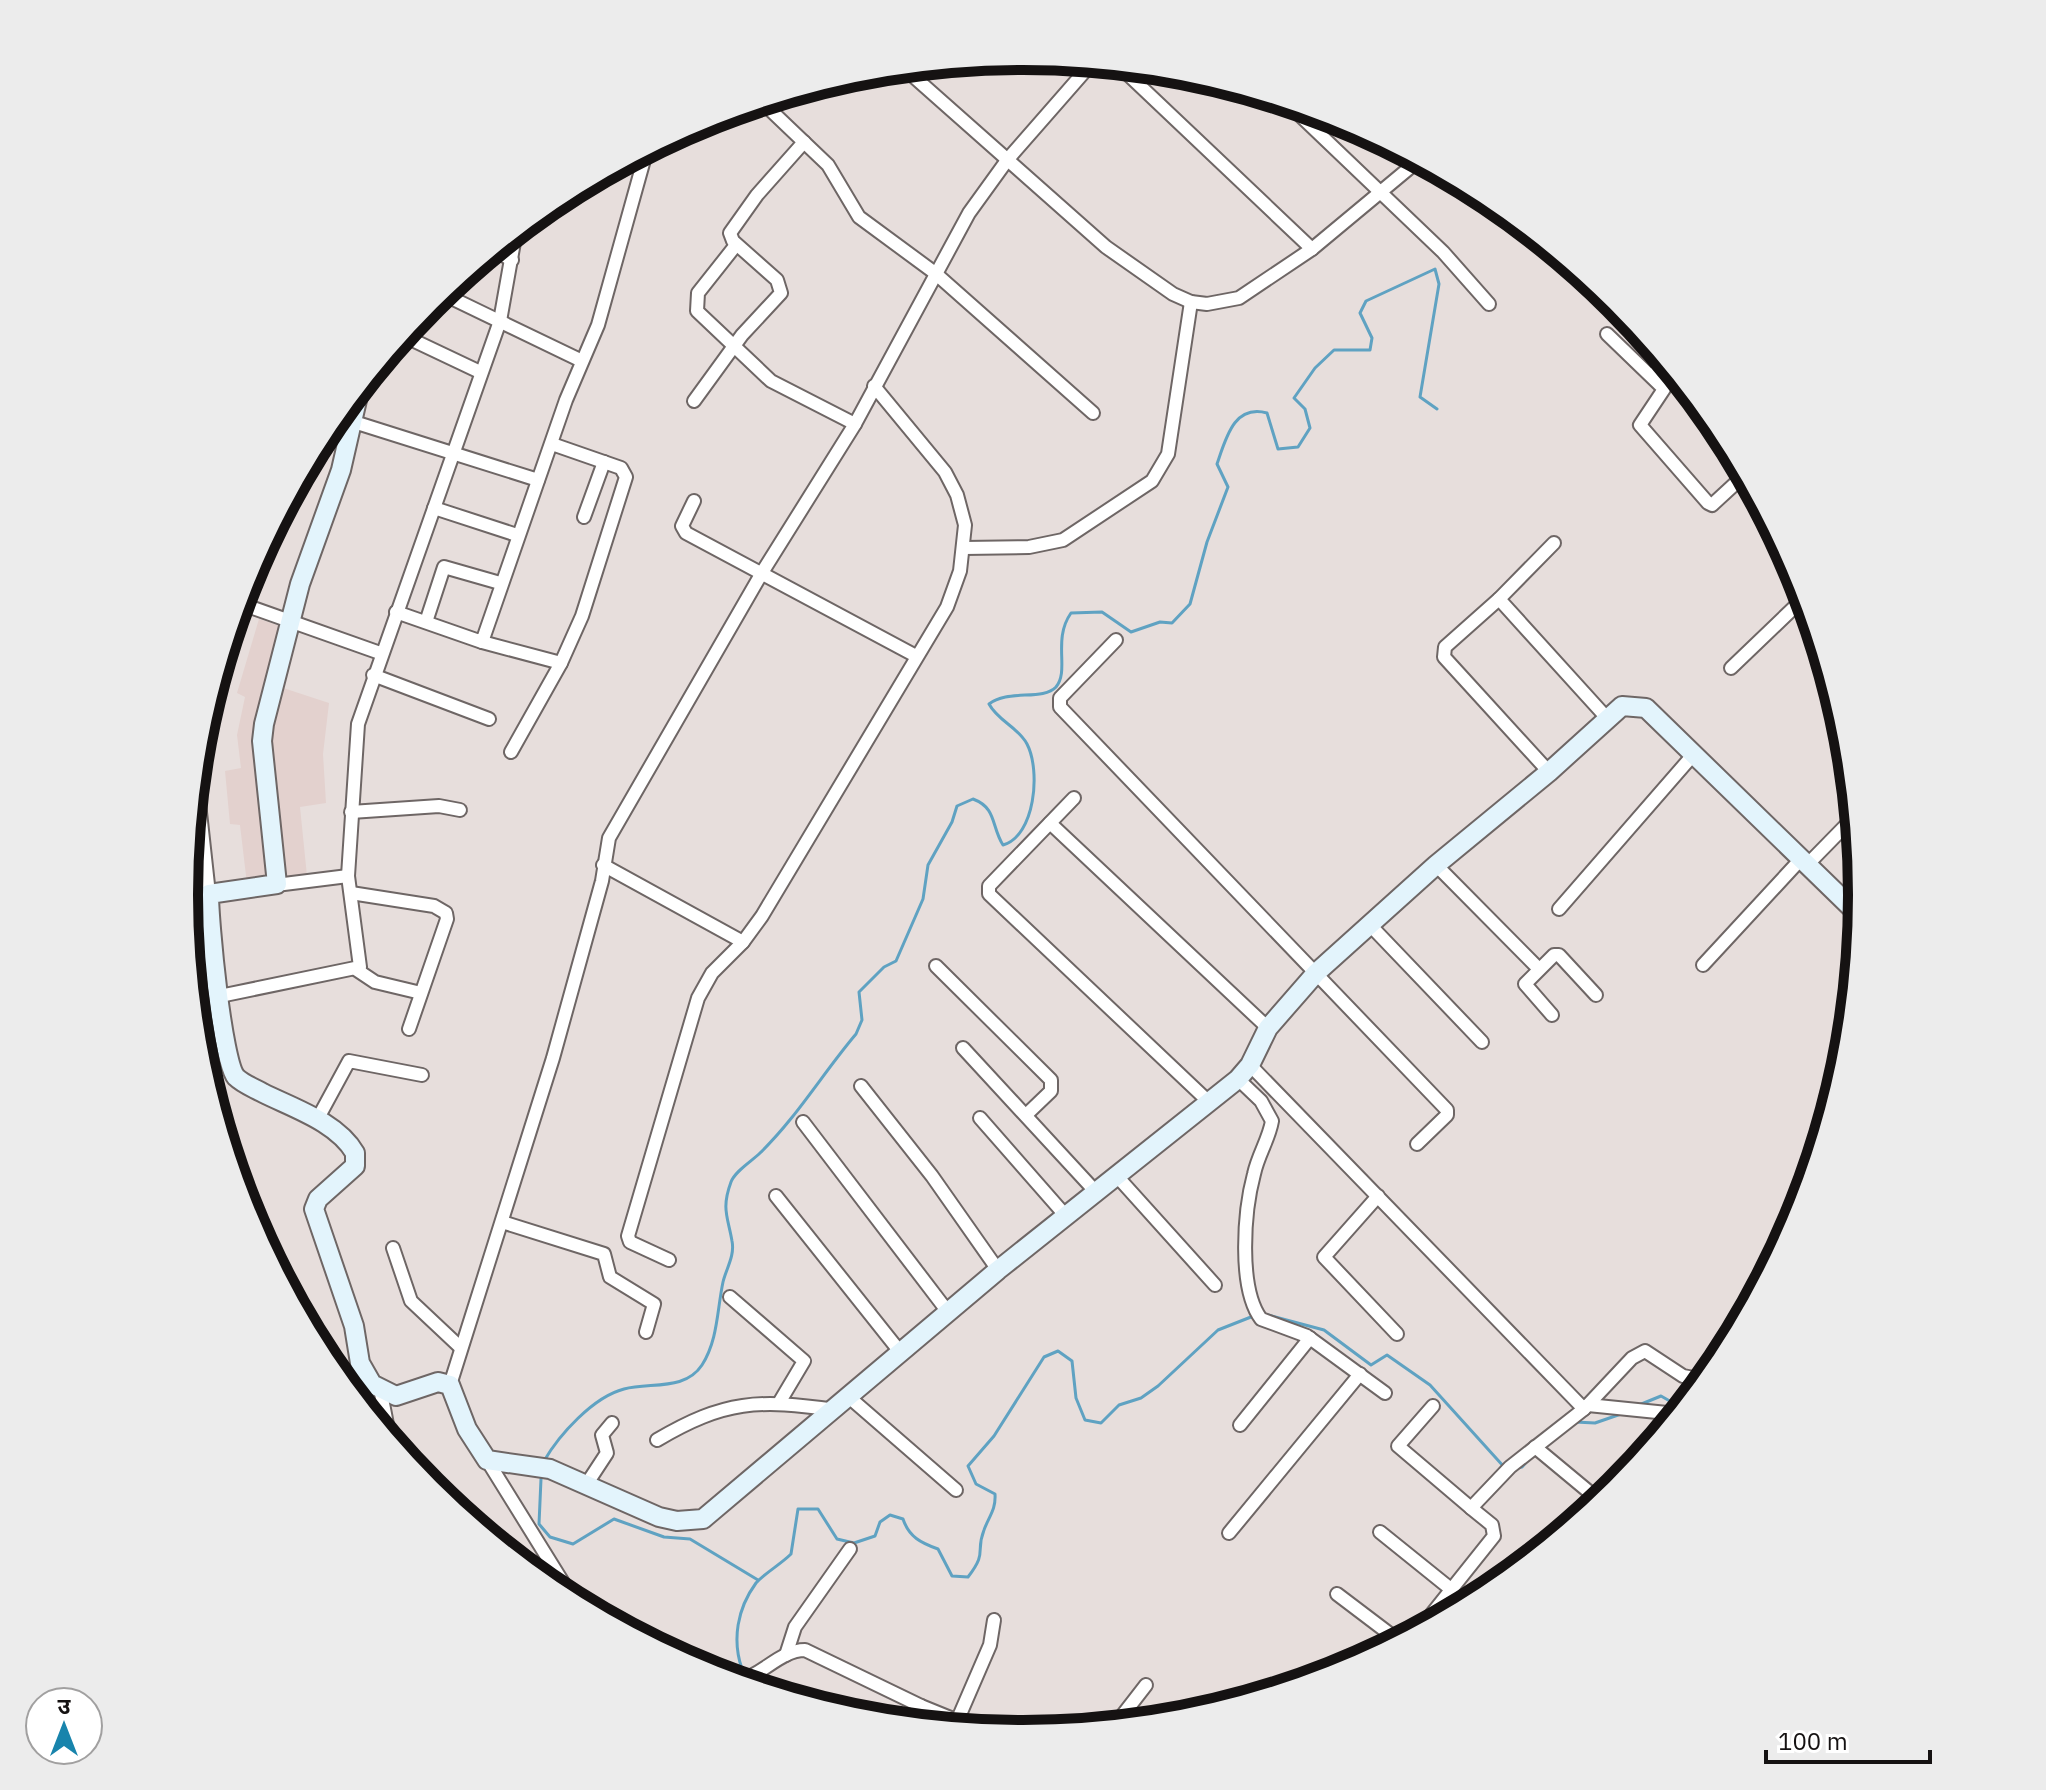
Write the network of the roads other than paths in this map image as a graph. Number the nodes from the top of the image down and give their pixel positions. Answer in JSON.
{"nodes":[{"id":1,"x":1084,"y":73,"type":"edge"},
{"id":2,"x":914,"y":77,"type":"edge"},
{"id":3,"x":1131,"y":77,"type":"edge"},
{"id":4,"x":770,"y":110,"type":"edge"},
{"id":5,"x":1306,"y":121,"type":"edge"},
{"id":6,"x":804,"y":142,"type":"junction"},
{"id":7,"x":1008,"y":159,"type":"junction"},
{"id":8,"x":643,"y":163,"type":"edge"},
{"id":9,"x":1411,"y":167,"type":"edge"},
{"id":10,"x":1383,"y":192,"type":"junction"},
{"id":11,"x":736,"y":245,"type":"junction"},
{"id":12,"x":514,"y":246,"type":"edge"},
{"id":13,"x":1312,"y":249,"type":"junction"},
{"id":14,"x":503,"y":255,"type":"edge"},
{"id":15,"x":512,"y":260,"type":"junction"},
{"id":16,"x":935,"y":273,"type":"junction"},
{"id":17,"x":454,"y":299,"type":"edge"},
{"id":18,"x":1191,"y":302,"type":"junction"},
{"id":19,"x":1489,"y":304,"type":"dead end"},
{"id":20,"x":500,"y":321,"type":"junction"},
{"id":21,"x":1607,"y":334,"type":"dead end"},
{"id":22,"x":413,"y":340,"type":"edge"},
{"id":23,"x":733,"y":347,"type":"junction"},
{"id":24,"x":582,"y":361,"type":"junction"},
{"id":25,"x":1658,"y":370,"type":"edge"},
{"id":26,"x":480,"y":372,"type":"junction"},
{"id":27,"x":1652,"y":376,"type":"junction"},
{"id":28,"x":874,"y":386,"type":"junction"},
{"id":29,"x":694,"y":401,"type":"dead end"},
{"id":30,"x":356,"y":410,"type":"edge"},
{"id":31,"x":1093,"y":413,"type":"dead end"},
{"id":32,"x":354,"y":422,"type":"junction"},
{"id":33,"x":855,"y":424,"type":"junction"},
{"id":34,"x":552,"y":444,"type":"junction"},
{"id":35,"x":454,"y":452,"type":"junction"},
{"id":36,"x":604,"y":462,"type":"junction"},
{"id":37,"x":538,"y":480,"type":"junction"},
{"id":38,"x":1737,"y":482,"type":"edge"},
{"id":39,"x":694,"y":501,"type":"dead end"},
{"id":40,"x":434,"y":508,"type":"junction"},
{"id":41,"x":584,"y":517,"type":"dead end"},
{"id":42,"x":517,"y":535,"type":"junction"},
{"id":43,"x":1554,"y":543,"type":"dead end"},
{"id":44,"x":964,"y":548,"type":"junction"},
{"id":45,"x":763,"y":571,"type":"junction"},
{"id":46,"x":500,"y":583,"type":"junction"},
{"id":47,"x":1499,"y":599,"type":"junction"},
{"id":48,"x":1795,"y":606,"type":"edge"},
{"id":49,"x":251,"y":607,"type":"edge"},
{"id":50,"x":396,"y":612,"type":"junction"},
{"id":51,"x":290,"y":620,"type":"junction"},
{"id":52,"x":426,"y":622,"type":"junction"},
{"id":53,"x":1116,"y":640,"type":"dead end"},
{"id":54,"x":482,"y":642,"type":"junction"},
{"id":55,"x":380,"y":653,"type":"junction"},
{"id":56,"x":916,"y":656,"type":"junction"},
{"id":57,"x":561,"y":663,"type":"junction"},
{"id":58,"x":1731,"y":668,"type":"dead end"},
{"id":59,"x":373,"y":675,"type":"junction"},
{"id":60,"x":1606,"y":717,"type":"junction"},
{"id":61,"x":489,"y":719,"type":"dead end"},
{"id":62,"x":511,"y":752,"type":"dead end"},
{"id":63,"x":1693,"y":755,"type":"junction"},
{"id":64,"x":1549,"y":772,"type":"junction"},
{"id":65,"x":1074,"y":798,"type":"dead end"},
{"id":66,"x":460,"y":810,"type":"dead end"},
{"id":67,"x":351,"y":812,"type":"junction"},
{"id":68,"x":1050,"y":823,"type":"junction"},
{"id":69,"x":201,"y":825,"type":"edge"},
{"id":70,"x":1845,"y":825,"type":"edge"},
{"id":71,"x":1804,"y":862,"type":"junction"},
{"id":72,"x":603,"y":865,"type":"junction"},
{"id":73,"x":1436,"y":865,"type":"junction"},
{"id":74,"x":348,"y":876,"type":"junction"},
{"id":75,"x":276,"y":885,"type":"junction"},
{"id":76,"x":351,"y":893,"type":"junction"},
{"id":77,"x":209,"y":894,"type":"junction"},
{"id":78,"x":1848,"y":904,"type":"edge"},
{"id":79,"x":1559,"y":909,"type":"dead end"},
{"id":80,"x":1370,"y":925,"type":"junction"},
{"id":81,"x":743,"y":942,"type":"junction"},
{"id":82,"x":1703,"y":965,"type":"dead end"},
{"id":83,"x":936,"y":966,"type":"dead end"},
{"id":84,"x":1539,"y":969,"type":"junction"},
{"id":85,"x":357,"y":970,"type":"junction"},
{"id":86,"x":1316,"y":973,"type":"junction"},
{"id":87,"x":421,"y":993,"type":"junction"},
{"id":88,"x":1596,"y":995,"type":"dead end"},
{"id":89,"x":220,"y":996,"type":"junction"},
{"id":90,"x":1552,"y":1015,"type":"dead end"},
{"id":91,"x":1268,"y":1028,"type":"junction"},
{"id":92,"x":409,"y":1029,"type":"dead end"},
{"id":93,"x":1482,"y":1042,"type":"dead end"},
{"id":94,"x":963,"y":1048,"type":"dead end"},
{"id":95,"x":1244,"y":1072,"type":"junction"},
{"id":96,"x":422,"y":1075,"type":"dead end"},
{"id":97,"x":861,"y":1086,"type":"dead end"},
{"id":98,"x":1210,"y":1103,"type":"junction"},
{"id":99,"x":1026,"y":1115,"type":"junction"},
{"id":100,"x":980,"y":1118,"type":"dead end"},
{"id":101,"x":317,"y":1120,"type":"junction"},
{"id":102,"x":803,"y":1122,"type":"dead end"},
{"id":103,"x":1417,"y":1144,"type":"dead end"},
{"id":104,"x":1115,"y":1174,"type":"junction"},
{"id":105,"x":1095,"y":1191,"type":"junction"},
{"id":106,"x":776,"y":1196,"type":"dead end"},
{"id":107,"x":1378,"y":1196,"type":"junction"},
{"id":108,"x":1065,"y":1215,"type":"junction"},
{"id":109,"x":502,"y":1222,"type":"junction"},
{"id":110,"x":393,"y":1248,"type":"dead end"},
{"id":111,"x":669,"y":1260,"type":"dead end"},
{"id":112,"x":998,"y":1270,"type":"junction"},
{"id":113,"x":1215,"y":1285,"type":"dead end"},
{"id":114,"x":730,"y":1297,"type":"dead end"},
{"id":115,"x":948,"y":1312,"type":"junction"},
{"id":116,"x":646,"y":1332,"type":"dead end"},
{"id":117,"x":1397,"y":1334,"type":"dead end"},
{"id":118,"x":1310,"y":1338,"type":"junction"},
{"id":119,"x":461,"y":1348,"type":"junction"},
{"id":120,"x":901,"y":1353,"type":"junction"},
{"id":121,"x":1360,"y":1374,"type":"junction"},
{"id":122,"x":1692,"y":1378,"type":"edge"},
{"id":123,"x":450,"y":1385,"type":"junction"},
{"id":124,"x":380,"y":1388,"type":"junction"},
{"id":125,"x":1385,"y":1393,"type":"dead end"},
{"id":126,"x":779,"y":1403,"type":"junction"},
{"id":127,"x":843,"y":1404,"type":"junction"},
{"id":128,"x":1433,"y":1406,"type":"dead end"},
{"id":129,"x":1586,"y":1407,"type":"junction"},
{"id":130,"x":1665,"y":1413,"type":"edge"},
{"id":131,"x":386,"y":1418,"type":"edge"},
{"id":132,"x":612,"y":1423,"type":"dead end"},
{"id":133,"x":1240,"y":1425,"type":"dead end"},
{"id":134,"x":657,"y":1440,"type":"dead end"},
{"id":135,"x":1536,"y":1448,"type":"junction"},
{"id":136,"x":487,"y":1460,"type":"junction"},
{"id":137,"x":586,"y":1485,"type":"junction"},
{"id":138,"x":956,"y":1490,"type":"dead end"},
{"id":139,"x":1590,"y":1493,"type":"edge"},
{"id":140,"x":1471,"y":1508,"type":"junction"},
{"id":141,"x":1380,"y":1532,"type":"dead end"},
{"id":142,"x":1229,"y":1533,"type":"dead end"},
{"id":143,"x":850,"y":1549,"type":"dead end"},
{"id":144,"x":560,"y":1577,"type":"edge"},
{"id":145,"x":1452,"y":1590,"type":"junction"},
{"id":146,"x":1337,"y":1594,"type":"dead end"},
{"id":147,"x":1438,"y":1607,"type":"edge"},
{"id":148,"x":994,"y":1620,"type":"dead end"},
{"id":149,"x":1390,"y":1634,"type":"edge"},
{"id":150,"x":786,"y":1655,"type":"junction"},
{"id":151,"x":760,"y":1677,"type":"edge"},
{"id":152,"x":1146,"y":1685,"type":"dead end"},
{"id":153,"x":921,"y":1706,"type":"junction"},
{"id":154,"x":918,"y":1713,"type":"edge"},
{"id":155,"x":1124,"y":1714,"type":"edge"},
{"id":156,"x":950,"y":1716,"type":"edge"},
{"id":157,"x":959,"y":1717,"type":"edge"}],
"edges":[{"from":1,"to":7,"type":"street"},
{"from":2,"to":7,"type":"street"},
{"from":3,"to":13,"type":"street"},
{"from":4,"to":6,"type":"street"},
{"from":5,"to":10,"type":"street"},
{"from":6,"to":11,"type":"street"},
{"from":6,"to":16,"type":"street"},
{"from":7,"to":16,"type":"street"},
{"from":7,"to":18,"type":"street"},
{"from":8,"to":24,"type":"street"},
{"from":9,"to":10,"type":"street"},
{"from":10,"to":13,"type":"street"},
{"from":10,"to":19,"type":"street"},
{"from":11,"to":23,"type":"street"},
{"from":11,"to":23,"type":"street"},
{"from":12,"to":15,"type":"street"},
{"from":13,"to":18,"type":"street"},
{"from":14,"to":15,"type":"street"},
{"from":15,"to":20,"type":"street"},
{"from":16,"to":28,"type":"street"},
{"from":16,"to":31,"type":"street"},
{"from":17,"to":20,"type":"street"},
{"from":18,"to":44,"type":"street"},
{"from":20,"to":24,"type":"street"},
{"from":20,"to":26,"type":"street"},
{"from":21,"to":27,"type":"street"},
{"from":22,"to":26,"type":"street"},
{"from":23,"to":29,"type":"street"},
{"from":23,"to":33,"type":"street"},
{"from":24,"to":34,"type":"street"},
{"from":25,"to":27,"type":"street"},
{"from":26,"to":35,"type":"street"},
{"from":27,"to":38,"type":"street"},
{"from":28,"to":33,"type":"street"},
{"from":28,"to":44,"type":"street"},
{"from":30,"to":32,"type":"main road"},
{"from":32,"to":35,"type":"street"},
{"from":32,"to":51,"type":"main road"},
{"from":33,"to":45,"type":"street"},
{"from":34,"to":36,"type":"street"},
{"from":34,"to":37,"type":"street"},
{"from":35,"to":37,"type":"street"},
{"from":35,"to":40,"type":"street"},
{"from":36,"to":41,"type":"street"},
{"from":36,"to":57,"type":"street"},
{"from":37,"to":42,"type":"street"},
{"from":39,"to":45,"type":"street"},
{"from":40,"to":42,"type":"street"},
{"from":40,"to":50,"type":"street"},
{"from":42,"to":46,"type":"street"},
{"from":43,"to":47,"type":"street"},
{"from":44,"to":56,"type":"street"},
{"from":45,"to":56,"type":"street"},
{"from":45,"to":72,"type":"street"},
{"from":46,"to":52,"type":"street"},
{"from":46,"to":54,"type":"street"},
{"from":47,"to":60,"type":"street"},
{"from":47,"to":64,"type":"street"},
{"from":48,"to":58,"type":"street"},
{"from":49,"to":51,"type":"street"},
{"from":50,"to":52,"type":"street"},
{"from":50,"to":55,"type":"street"},
{"from":51,"to":55,"type":"street"},
{"from":51,"to":75,"type":"main road"},
{"from":52,"to":54,"type":"street"},
{"from":53,"to":86,"type":"street"},
{"from":54,"to":57,"type":"street"},
{"from":55,"to":59,"type":"street"},
{"from":56,"to":81,"type":"street"},
{"from":57,"to":62,"type":"street"},
{"from":59,"to":61,"type":"street"},
{"from":59,"to":67,"type":"street"},
{"from":60,"to":63,"type":"main road"},
{"from":60,"to":64,"type":"main road"},
{"from":63,"to":71,"type":"main road"},
{"from":63,"to":79,"type":"street"},
{"from":64,"to":73,"type":"main road"},
{"from":65,"to":68,"type":"street"},
{"from":66,"to":67,"type":"street"},
{"from":67,"to":74,"type":"street"},
{"from":68,"to":91,"type":"street"},
{"from":68,"to":98,"type":"street"},
{"from":69,"to":77,"type":"street"},
{"from":70,"to":71,"type":"street"},
{"from":71,"to":78,"type":"main road"},
{"from":71,"to":82,"type":"street"},
{"from":72,"to":81,"type":"street"},
{"from":72,"to":109,"type":"street"},
{"from":73,"to":80,"type":"main road"},
{"from":73,"to":84,"type":"street"},
{"from":74,"to":75,"type":"street"},
{"from":74,"to":76,"type":"street"},
{"from":75,"to":77,"type":"main road"},
{"from":76,"to":85,"type":"street"},
{"from":76,"to":87,"type":"street"},
{"from":77,"to":89,"type":"main road"},
{"from":80,"to":86,"type":"main road"},
{"from":80,"to":93,"type":"street"},
{"from":81,"to":111,"type":"street"},
{"from":83,"to":99,"type":"street"},
{"from":84,"to":88,"type":"street"},
{"from":84,"to":90,"type":"street"},
{"from":85,"to":87,"type":"street"},
{"from":85,"to":89,"type":"street"},
{"from":86,"to":91,"type":"main road"},
{"from":86,"to":103,"type":"street"},
{"from":87,"to":92,"type":"street"},
{"from":89,"to":101,"type":"main road"},
{"from":91,"to":95,"type":"main road"},
{"from":94,"to":99,"type":"street"},
{"from":95,"to":98,"type":"main road"},
{"from":95,"to":107,"type":"street"},
{"from":95,"to":118,"type":"street"},
{"from":96,"to":101,"type":"street"},
{"from":97,"to":112,"type":"street"},
{"from":98,"to":104,"type":"main road"},
{"from":99,"to":105,"type":"street"},
{"from":100,"to":108,"type":"street"},
{"from":101,"to":124,"type":"main road"},
{"from":102,"to":115,"type":"street"},
{"from":104,"to":105,"type":"main road"},
{"from":104,"to":113,"type":"street"},
{"from":105,"to":108,"type":"main road"},
{"from":106,"to":120,"type":"street"},
{"from":107,"to":117,"type":"street"},
{"from":107,"to":129,"type":"street"},
{"from":108,"to":112,"type":"main road"},
{"from":109,"to":116,"type":"street"},
{"from":109,"to":119,"type":"street"},
{"from":110,"to":119,"type":"street"},
{"from":112,"to":115,"type":"main road"},
{"from":114,"to":126,"type":"street"},
{"from":115,"to":120,"type":"main road"},
{"from":118,"to":121,"type":"street"},
{"from":118,"to":133,"type":"street"},
{"from":119,"to":123,"type":"street"},
{"from":120,"to":127,"type":"main road"},
{"from":121,"to":125,"type":"street"},
{"from":121,"to":142,"type":"street"},
{"from":122,"to":129,"type":"street"},
{"from":123,"to":124,"type":"main road"},
{"from":123,"to":136,"type":"main road"},
{"from":124,"to":131,"type":"street"},
{"from":126,"to":127,"type":"street"},
{"from":126,"to":134,"type":"street"},
{"from":127,"to":137,"type":"main road"},
{"from":127,"to":138,"type":"street"},
{"from":128,"to":140,"type":"street"},
{"from":129,"to":130,"type":"street"},
{"from":129,"to":135,"type":"street"},
{"from":132,"to":137,"type":"street"},
{"from":135,"to":139,"type":"street"},
{"from":135,"to":140,"type":"street"},
{"from":136,"to":137,"type":"main road"},
{"from":136,"to":144,"type":"street"},
{"from":140,"to":145,"type":"street"},
{"from":141,"to":145,"type":"street"},
{"from":143,"to":150,"type":"street"},
{"from":145,"to":147,"type":"street"},
{"from":146,"to":149,"type":"street"},
{"from":148,"to":157,"type":"street"},
{"from":150,"to":151,"type":"street"},
{"from":150,"to":153,"type":"street"},
{"from":152,"to":155,"type":"street"},
{"from":153,"to":154,"type":"street"},
{"from":153,"to":156,"type":"street"}]}
